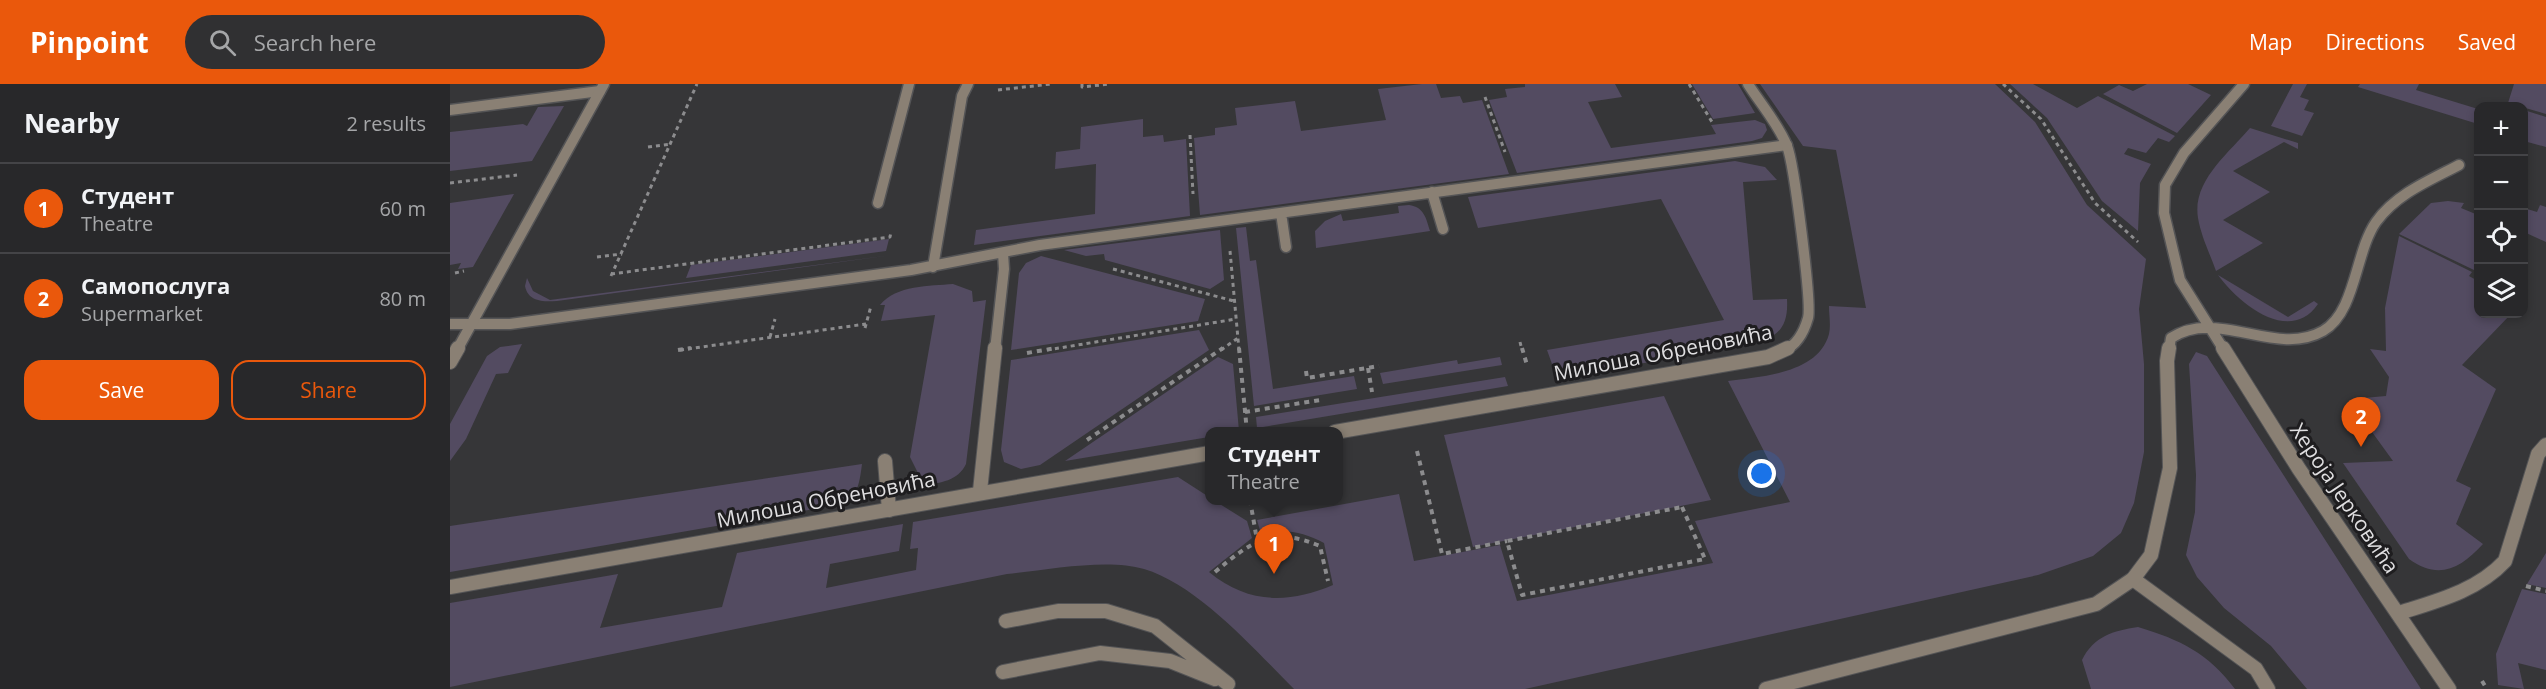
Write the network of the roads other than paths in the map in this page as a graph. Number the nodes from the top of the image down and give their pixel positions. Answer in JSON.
{"nodes":[{"id":1,"x":909,"y":84,"type":"edge"},
{"id":2,"x":968,"y":84,"type":"edge"},
{"id":3,"x":1748,"y":84,"type":"edge"},
{"id":4,"x":2244,"y":84,"type":"edge"},
{"id":5,"x":602,"y":87,"type":"edge"},
{"id":6,"x":450,"y":110,"type":"edge"},
{"id":7,"x":1787,"y":145,"type":"junction"},
{"id":8,"x":2459,"y":165,"type":"dead end"},
{"id":9,"x":1432,"y":192,"type":"junction"},
{"id":10,"x":878,"y":203,"type":"dead end"},
{"id":11,"x":1281,"y":213,"type":"junction"},
{"id":12,"x":1443,"y":229,"type":"dead end"},
{"id":13,"x":1286,"y":247,"type":"dead end"},
{"id":14,"x":1003,"y":253,"type":"junction"},
{"id":15,"x":933,"y":267,"type":"junction"},
{"id":16,"x":450,"y":324,"type":"edge"},
{"id":17,"x":471,"y":325,"type":"junction"},
{"id":18,"x":2211,"y":327,"type":"junction"},
{"id":19,"x":450,"y":362,"type":"edge"},
{"id":20,"x":1343,"y":431,"type":"edge"},
{"id":21,"x":2546,"y":445,"type":"edge"},
{"id":22,"x":1205,"y":454,"type":"edge"},
{"id":23,"x":885,"y":461,"type":"dead end"},
{"id":24,"x":980,"y":491,"type":"junction"},
{"id":25,"x":889,"y":510,"type":"junction"},
{"id":26,"x":2133,"y":579,"type":"junction"},
{"id":27,"x":450,"y":587,"type":"edge"},
{"id":28,"x":2399,"y":613,"type":"junction"},
{"id":29,"x":1006,"y":621,"type":"dead end"},
{"id":30,"x":1003,"y":672,"type":"dead end"},
{"id":31,"x":1230,"y":686,"type":"edge"},
{"id":32,"x":1766,"y":689,"type":"edge"},
{"id":33,"x":2268,"y":689,"type":"edge"},
{"id":34,"x":2449,"y":689,"type":"edge"}],
"edges":[{"from":1,"to":10,"type":"street"},
{"from":2,"to":15,"type":"street"},
{"from":3,"to":7,"type":"street","name":"Милоша Обреновића"},
{"from":4,"to":18,"type":"street","name":"Хероја Јерковића"},
{"from":5,"to":6,"type":"street"},
{"from":5,"to":17,"type":"street"},
{"from":7,"to":9,"type":"street"},
{"from":7,"to":20,"type":"street","name":"Милоша Обреновића"},
{"from":8,"to":18,"type":"street"},
{"from":9,"to":11,"type":"street"},
{"from":9,"to":12,"type":"street"},
{"from":11,"to":13,"type":"street"},
{"from":11,"to":14,"type":"street"},
{"from":14,"to":15,"type":"street"},
{"from":14,"to":24,"type":"street"},
{"from":15,"to":17,"type":"street"},
{"from":16,"to":17,"type":"street"},
{"from":17,"to":19,"type":"street"},
{"from":18,"to":26,"type":"street"},
{"from":18,"to":28,"type":"street","name":"Хероја Јерковића"},
{"from":21,"to":28,"type":"street"},
{"from":22,"to":24,"type":"street","name":"Милоша Обреновића"},
{"from":23,"to":25,"type":"street"},
{"from":24,"to":25,"type":"street","name":"Милоша Обреновића"},
{"from":25,"to":27,"type":"street","name":"Милоша Обреновића"},
{"from":26,"to":32,"type":"street"},
{"from":26,"to":33,"type":"street"},
{"from":28,"to":34,"type":"street","name":"Хероја Јерковића"},
{"from":29,"to":31,"type":"street"},
{"from":30,"to":31,"type":"street"}]}
